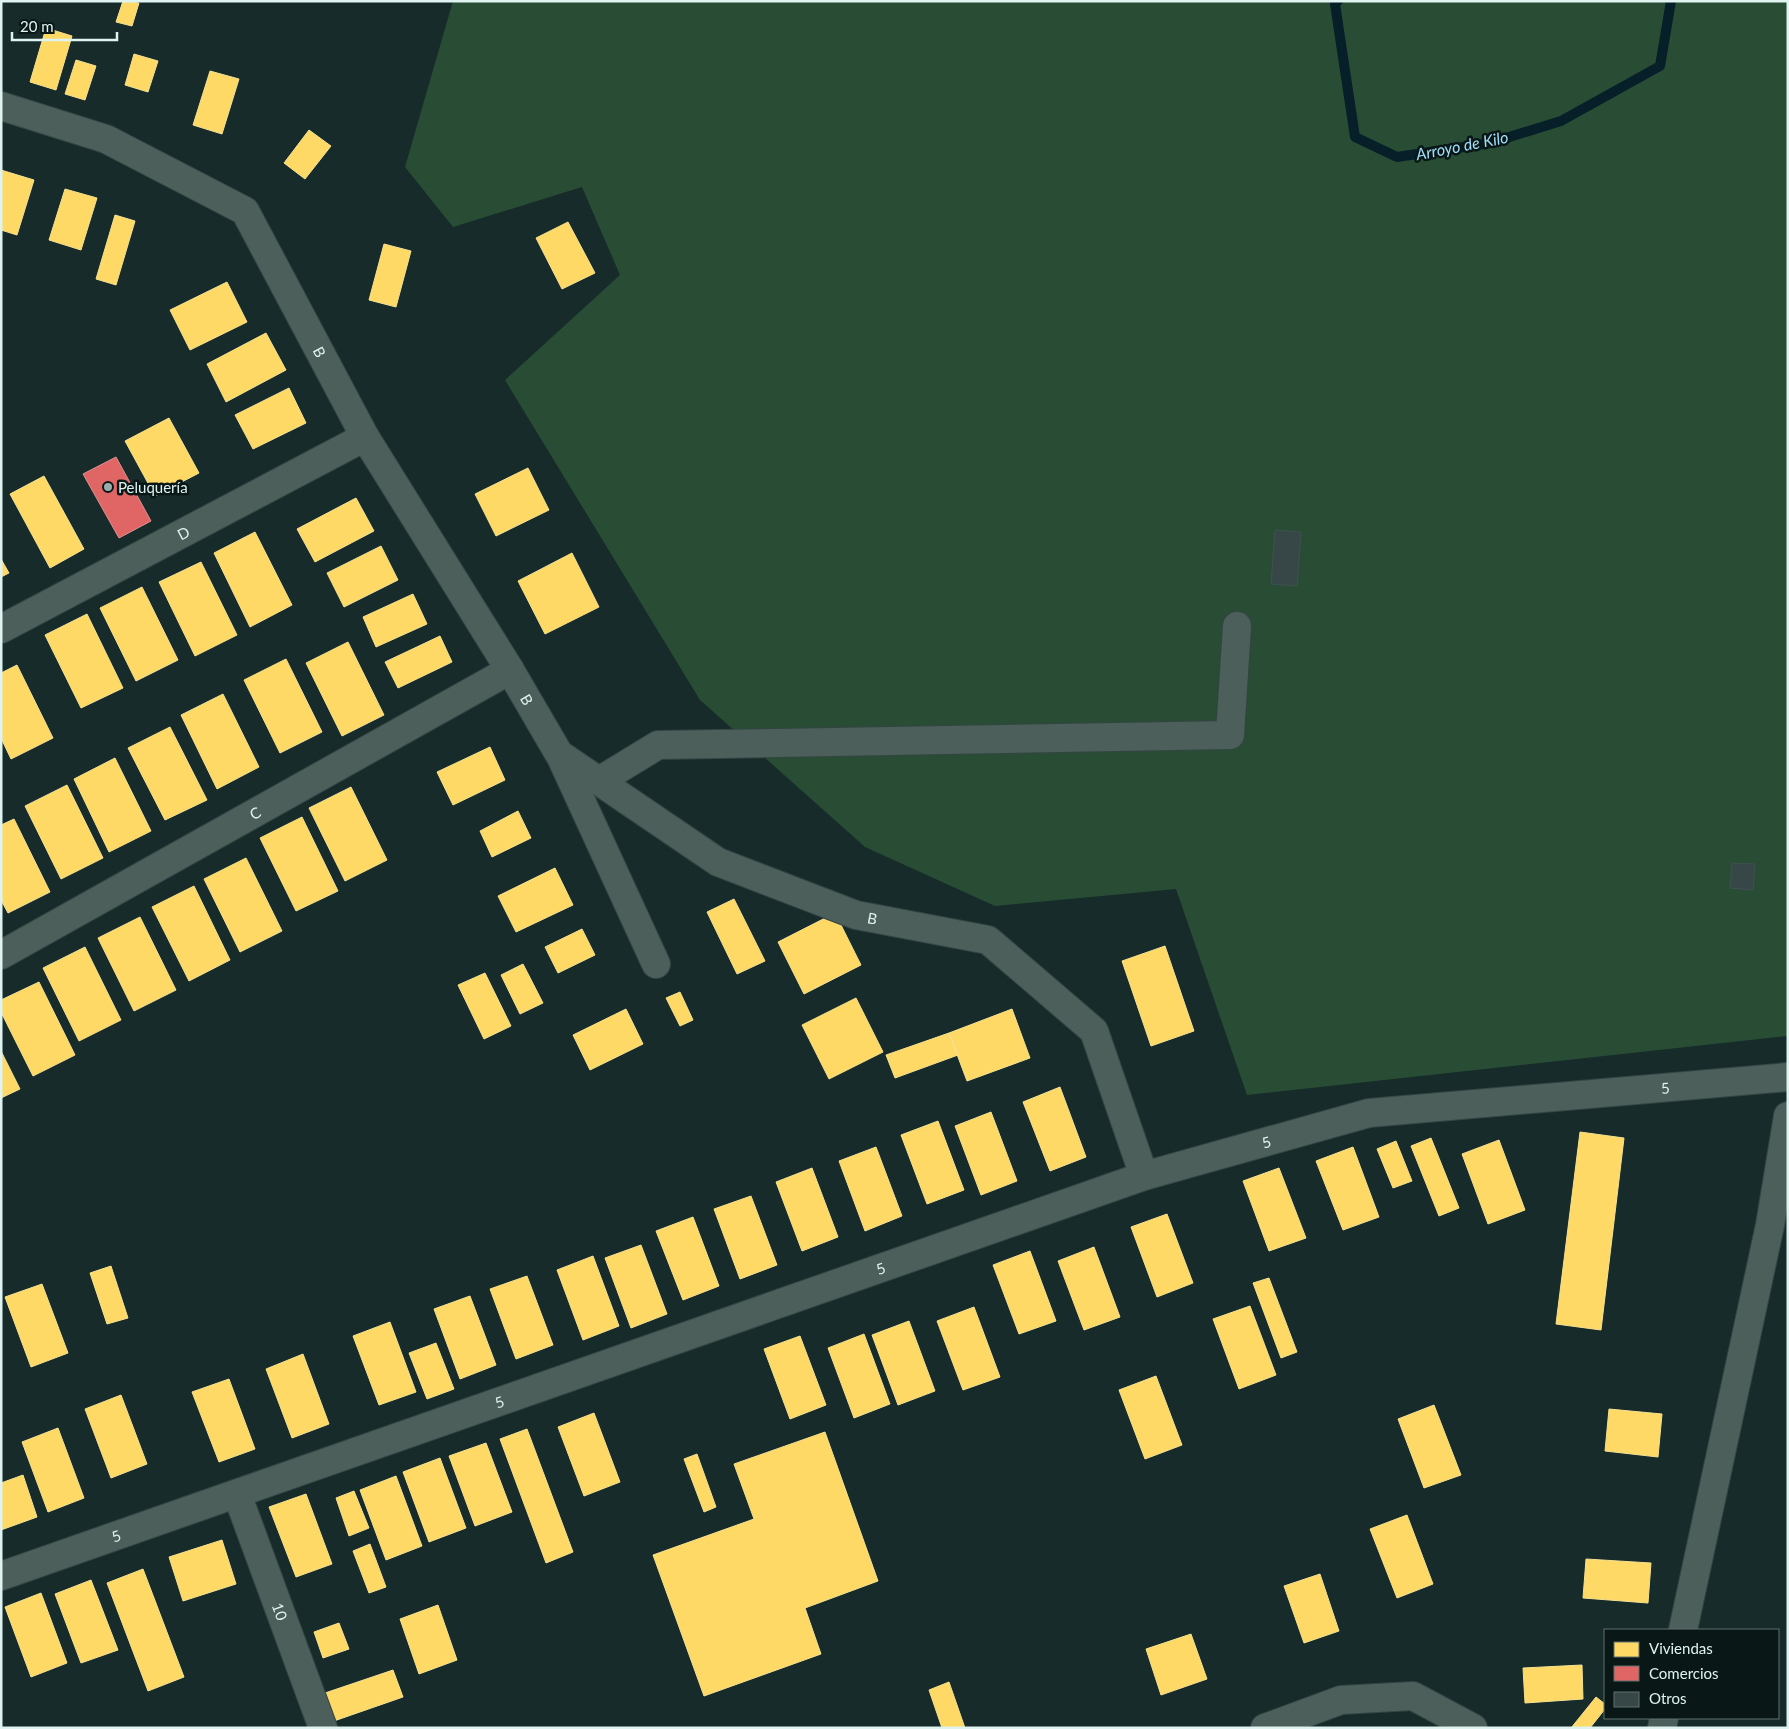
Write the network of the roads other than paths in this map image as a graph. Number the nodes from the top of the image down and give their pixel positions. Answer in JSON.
{"nodes":[{"id":1,"x":1,"y":106,"type":"edge"},
{"id":2,"x":365,"y":436,"type":"junction"},
{"id":3,"x":1237,"y":626,"type":"dead end"},
{"id":4,"x":1,"y":629,"type":"edge"},
{"id":5,"x":510,"y":670,"type":"junction"},
{"id":6,"x":559,"y":754,"type":"junction"},
{"id":7,"x":599,"y":781,"type":"junction"},
{"id":8,"x":1,"y":954,"type":"edge"},
{"id":9,"x":656,"y":964,"type":"dead end"},
{"id":10,"x":1788,"y":1077,"type":"edge"},
{"id":11,"x":1788,"y":1116,"type":"edge"},
{"id":12,"x":1144,"y":1176,"type":"junction"},
{"id":13,"x":237,"y":1494,"type":"junction"},
{"id":14,"x":1,"y":1576,"type":"edge"},
{"id":15,"x":1683,"y":1629,"type":"edge"},
{"id":16,"x":323,"y":1728,"type":"edge"},
{"id":17,"x":1265,"y":1728,"type":"edge"},
{"id":18,"x":1473,"y":1728,"type":"edge"}],
"edges":[{"from":1,"to":2,"type":"street","name":"B"},
{"from":2,"to":4,"type":"street","name":"D"},
{"from":2,"to":5,"type":"street","name":"B"},
{"from":3,"to":7,"type":"street"},
{"from":5,"to":6,"type":"street","name":"B"},
{"from":5,"to":8,"type":"street","name":"C"},
{"from":6,"to":7,"type":"street","name":"B"},
{"from":6,"to":9,"type":"street"},
{"from":7,"to":12,"type":"street","name":"B"},
{"from":10,"to":12,"type":"street","name":"5"},
{"from":11,"to":15,"type":"street"},
{"from":12,"to":13,"type":"street","name":"5"},
{"from":13,"to":14,"type":"street","name":"5"},
{"from":13,"to":16,"type":"street","name":"10"},
{"from":17,"to":18,"type":"street"}]}
